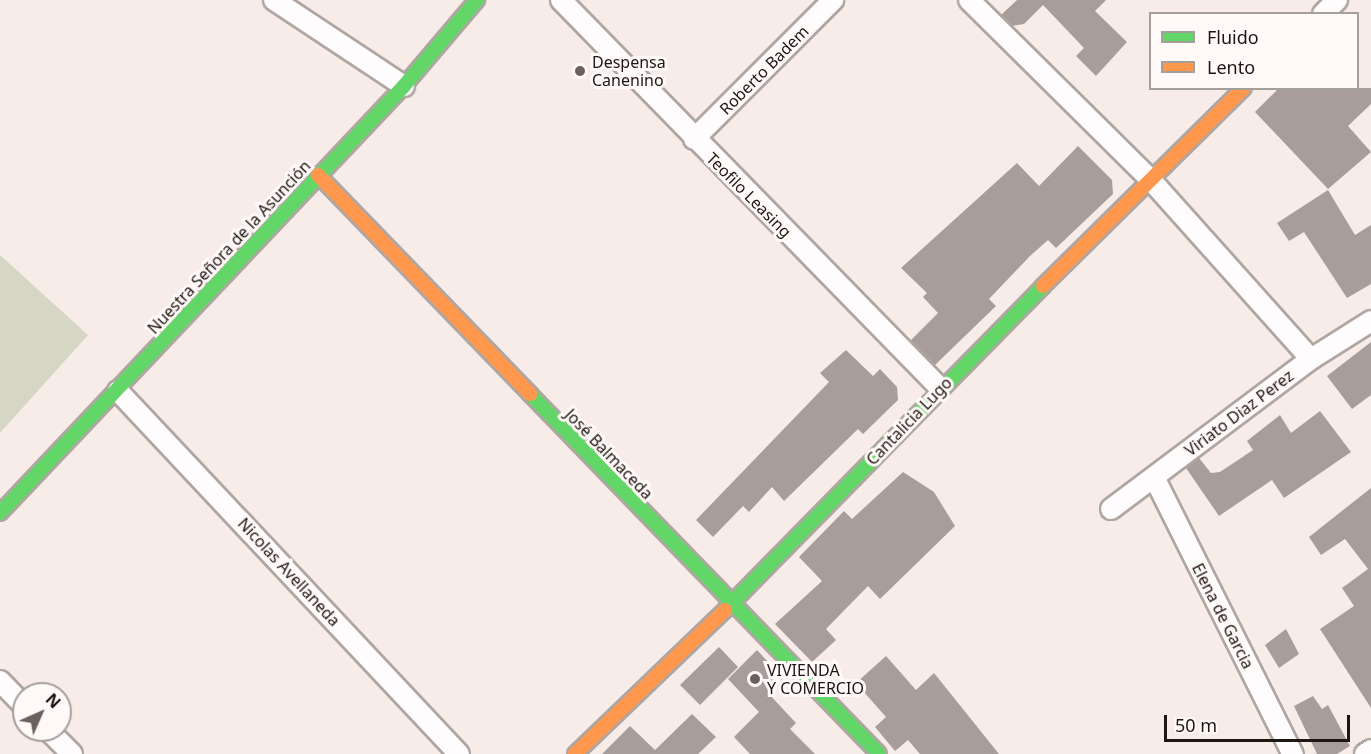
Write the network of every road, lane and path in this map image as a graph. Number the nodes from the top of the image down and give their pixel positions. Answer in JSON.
{"nodes":[{"id":1,"x":274,"y":0,"type":"edge"},
{"id":2,"x":477,"y":0,"type":"edge"},
{"id":3,"x":561,"y":0,"type":"edge"},
{"id":4,"x":833,"y":0,"type":"edge"},
{"id":5,"x":969,"y":0,"type":"edge"},
{"id":6,"x":1337,"y":0,"type":"edge"},
{"id":7,"x":1325,"y":12,"type":"edge"},
{"id":8,"x":404,"y":86,"type":"junction"},
{"id":9,"x":1242,"y":90,"type":"edge"},
{"id":10,"x":694,"y":139,"type":"junction"},
{"id":11,"x":318,"y":175,"type":"junction"},
{"id":12,"x":1150,"y":179,"type":"junction"},
{"id":13,"x":1371,"y":321,"type":"edge"},
{"id":14,"x":1311,"y":358,"type":"junction"},
{"id":15,"x":940,"y":388,"type":"junction"},
{"id":16,"x":118,"y":391,"type":"junction"},
{"id":17,"x":1154,"y":477,"type":"junction"},
{"id":18,"x":1111,"y":509,"type":"dead end"},
{"id":19,"x":0,"y":513,"type":"edge"},
{"id":20,"x":731,"y":604,"type":"junction"},
{"id":21,"x":0,"y":681,"type":"edge"},
{"id":22,"x":12,"y":694,"type":"edge"},
{"id":23,"x":60,"y":742,"type":"edge"},
{"id":24,"x":1371,"y":750,"type":"edge"},
{"id":25,"x":72,"y":754,"type":"edge"},
{"id":26,"x":459,"y":754,"type":"edge"},
{"id":27,"x":574,"y":754,"type":"edge"},
{"id":28,"x":879,"y":754,"type":"edge"},
{"id":29,"x":1293,"y":754,"type":"edge"},
{"id":30,"x":1365,"y":754,"type":"edge"}],
"edges":[{"from":1,"to":8,"type":"street"},
{"from":2,"to":8,"type":"street","name":"Nuestra Señora de la Asunción"},
{"from":3,"to":10,"type":"street","name":"Teofilo Leasing"},
{"from":4,"to":10,"type":"street","name":"Roberto Badem"},
{"from":5,"to":12,"type":"street"},
{"from":6,"to":7,"type":"street"},
{"from":8,"to":11,"type":"street","name":"Nuestra Señora de la Asunción"},
{"from":9,"to":12,"type":"street","name":"Cantalicia Lugo"},
{"from":10,"to":15,"type":"street","name":"Teofilo Leasing"},
{"from":11,"to":16,"type":"street","name":"Nuestra Señora de la Asunción"},
{"from":11,"to":20,"type":"street","name":"José Balmaceda"},
{"from":12,"to":14,"type":"street"},
{"from":12,"to":15,"type":"street","name":"Cantalicia Lugo"},
{"from":13,"to":14,"type":"street","name":"Viriato Diaz Perez"},
{"from":14,"to":17,"type":"street","name":"Viriato Diaz Perez"},
{"from":15,"to":20,"type":"street","name":"Cantalicia Lugo"},
{"from":16,"to":19,"type":"street","name":"Nuestra Señora de la Asunción"},
{"from":16,"to":26,"type":"street","name":"Nicolas Avellaneda"},
{"from":17,"to":18,"type":"street","name":"Viriato Diaz Perez"},
{"from":17,"to":29,"type":"street","name":"Elena de Garcia"},
{"from":20,"to":27,"type":"street","name":"Cantalicia Lugo"},
{"from":20,"to":28,"type":"street","name":"José Balmaceda"},
{"from":21,"to":22,"type":"street"},
{"from":23,"to":25,"type":"street"},
{"from":24,"to":30,"type":"street"}]}
